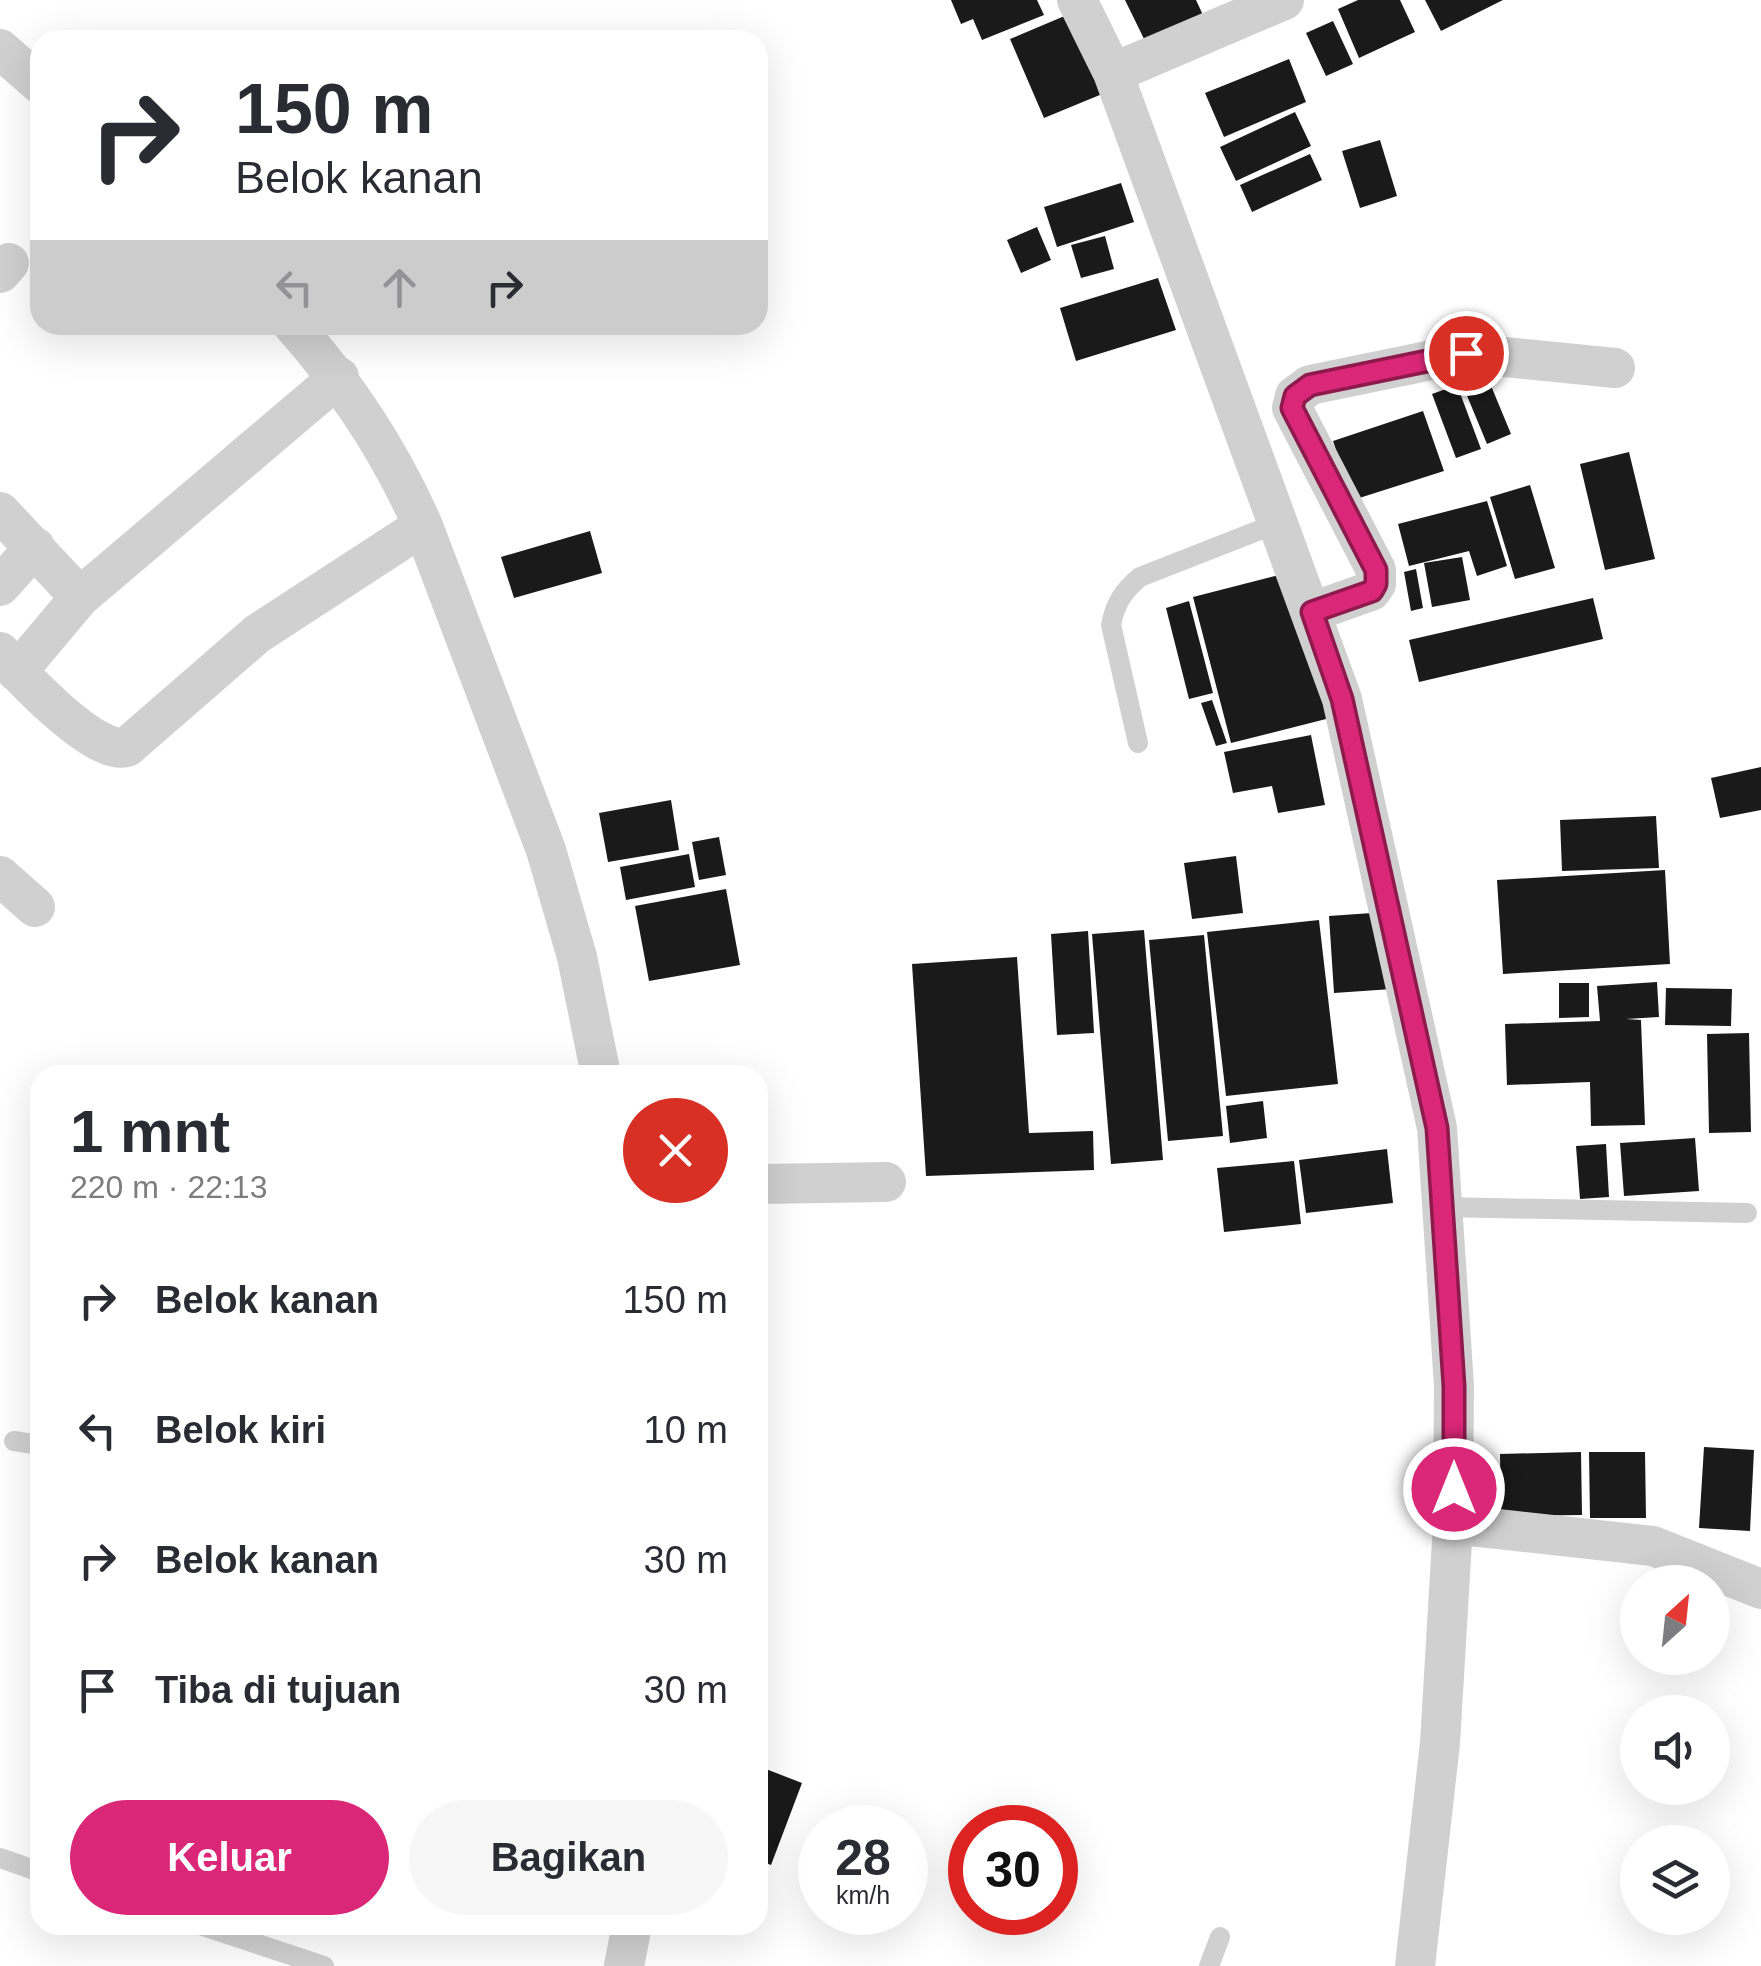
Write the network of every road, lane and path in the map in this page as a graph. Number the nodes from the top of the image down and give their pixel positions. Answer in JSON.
{"nodes":[{"id":1,"x":1077,"y":0,"type":"edge"},
{"id":2,"x":1284,"y":0,"type":"edge"},
{"id":3,"x":0,"y":49,"type":"edge"},
{"id":4,"x":1114,"y":73,"type":"junction"},
{"id":5,"x":30,"y":75,"type":"edge"},
{"id":6,"x":302,"y":335,"type":"edge"},
{"id":7,"x":1615,"y":368,"type":"dead end"},
{"id":8,"x":339,"y":377,"type":"junction"},
{"id":9,"x":0,"y":512,"type":"edge"},
{"id":10,"x":1280,"y":522,"type":"junction"},
{"id":11,"x":422,"y":526,"type":"junction"},
{"id":12,"x":36,"y":547,"type":"junction"},
{"id":13,"x":0,"y":586,"type":"edge"},
{"id":14,"x":80,"y":596,"type":"junction"},
{"id":15,"x":1312,"y":612,"type":"junction"},
{"id":16,"x":9,"y":662,"type":"edge"},
{"id":17,"x":1138,"y":743,"type":"dead end"},
{"id":18,"x":0,"y":876,"type":"edge"},
{"id":19,"x":35,"y":908,"type":"dead end"},
{"id":20,"x":599,"y":1065,"type":"edge"},
{"id":21,"x":886,"y":1182,"type":"dead end"},
{"id":22,"x":768,"y":1184,"type":"edge"},
{"id":23,"x":1442,"y":1208,"type":"junction"},
{"id":24,"x":1747,"y":1213,"type":"dead end"},
{"id":25,"x":14,"y":1441,"type":"dead end"},
{"id":26,"x":30,"y":1443,"type":"edge"},
{"id":27,"x":1453,"y":1524,"type":"junction"},
{"id":28,"x":1761,"y":1589,"type":"edge"},
{"id":29,"x":0,"y":1858,"type":"edge"},
{"id":30,"x":30,"y":1868,"type":"edge"},
{"id":31,"x":230,"y":1935,"type":"edge"},
{"id":32,"x":630,"y":1935,"type":"edge"},
{"id":33,"x":1220,"y":1937,"type":"dead end"},
{"id":34,"x":324,"y":1966,"type":"edge"},
{"id":35,"x":624,"y":1966,"type":"edge"},
{"id":36,"x":1210,"y":1966,"type":"edge"},
{"id":37,"x":1416,"y":1966,"type":"edge"}],
"edges":[{"from":1,"to":4,"type":"street"},
{"from":2,"to":4,"type":"street"},
{"from":3,"to":5,"type":"street"},
{"from":4,"to":10,"type":"street"},
{"from":6,"to":8,"type":"street"},
{"from":7,"to":15,"type":"street"},
{"from":8,"to":11,"type":"street"},
{"from":8,"to":14,"type":"street"},
{"from":9,"to":12,"type":"street"},
{"from":10,"to":15,"type":"street"},
{"from":10,"to":17,"type":"lane"},
{"from":11,"to":16,"type":"street"},
{"from":11,"to":20,"type":"street"},
{"from":12,"to":13,"type":"street"},
{"from":12,"to":14,"type":"street"},
{"from":14,"to":16,"type":"street"},
{"from":15,"to":23,"type":"street"},
{"from":18,"to":19,"type":"street"},
{"from":21,"to":22,"type":"street"},
{"from":23,"to":24,"type":"lane"},
{"from":23,"to":27,"type":"street"},
{"from":25,"to":26,"type":"lane"},
{"from":27,"to":28,"type":"street"},
{"from":27,"to":37,"type":"street"},
{"from":29,"to":30,"type":"lane"},
{"from":31,"to":34,"type":"lane"},
{"from":32,"to":35,"type":"street"},
{"from":33,"to":36,"type":"lane"}]}
